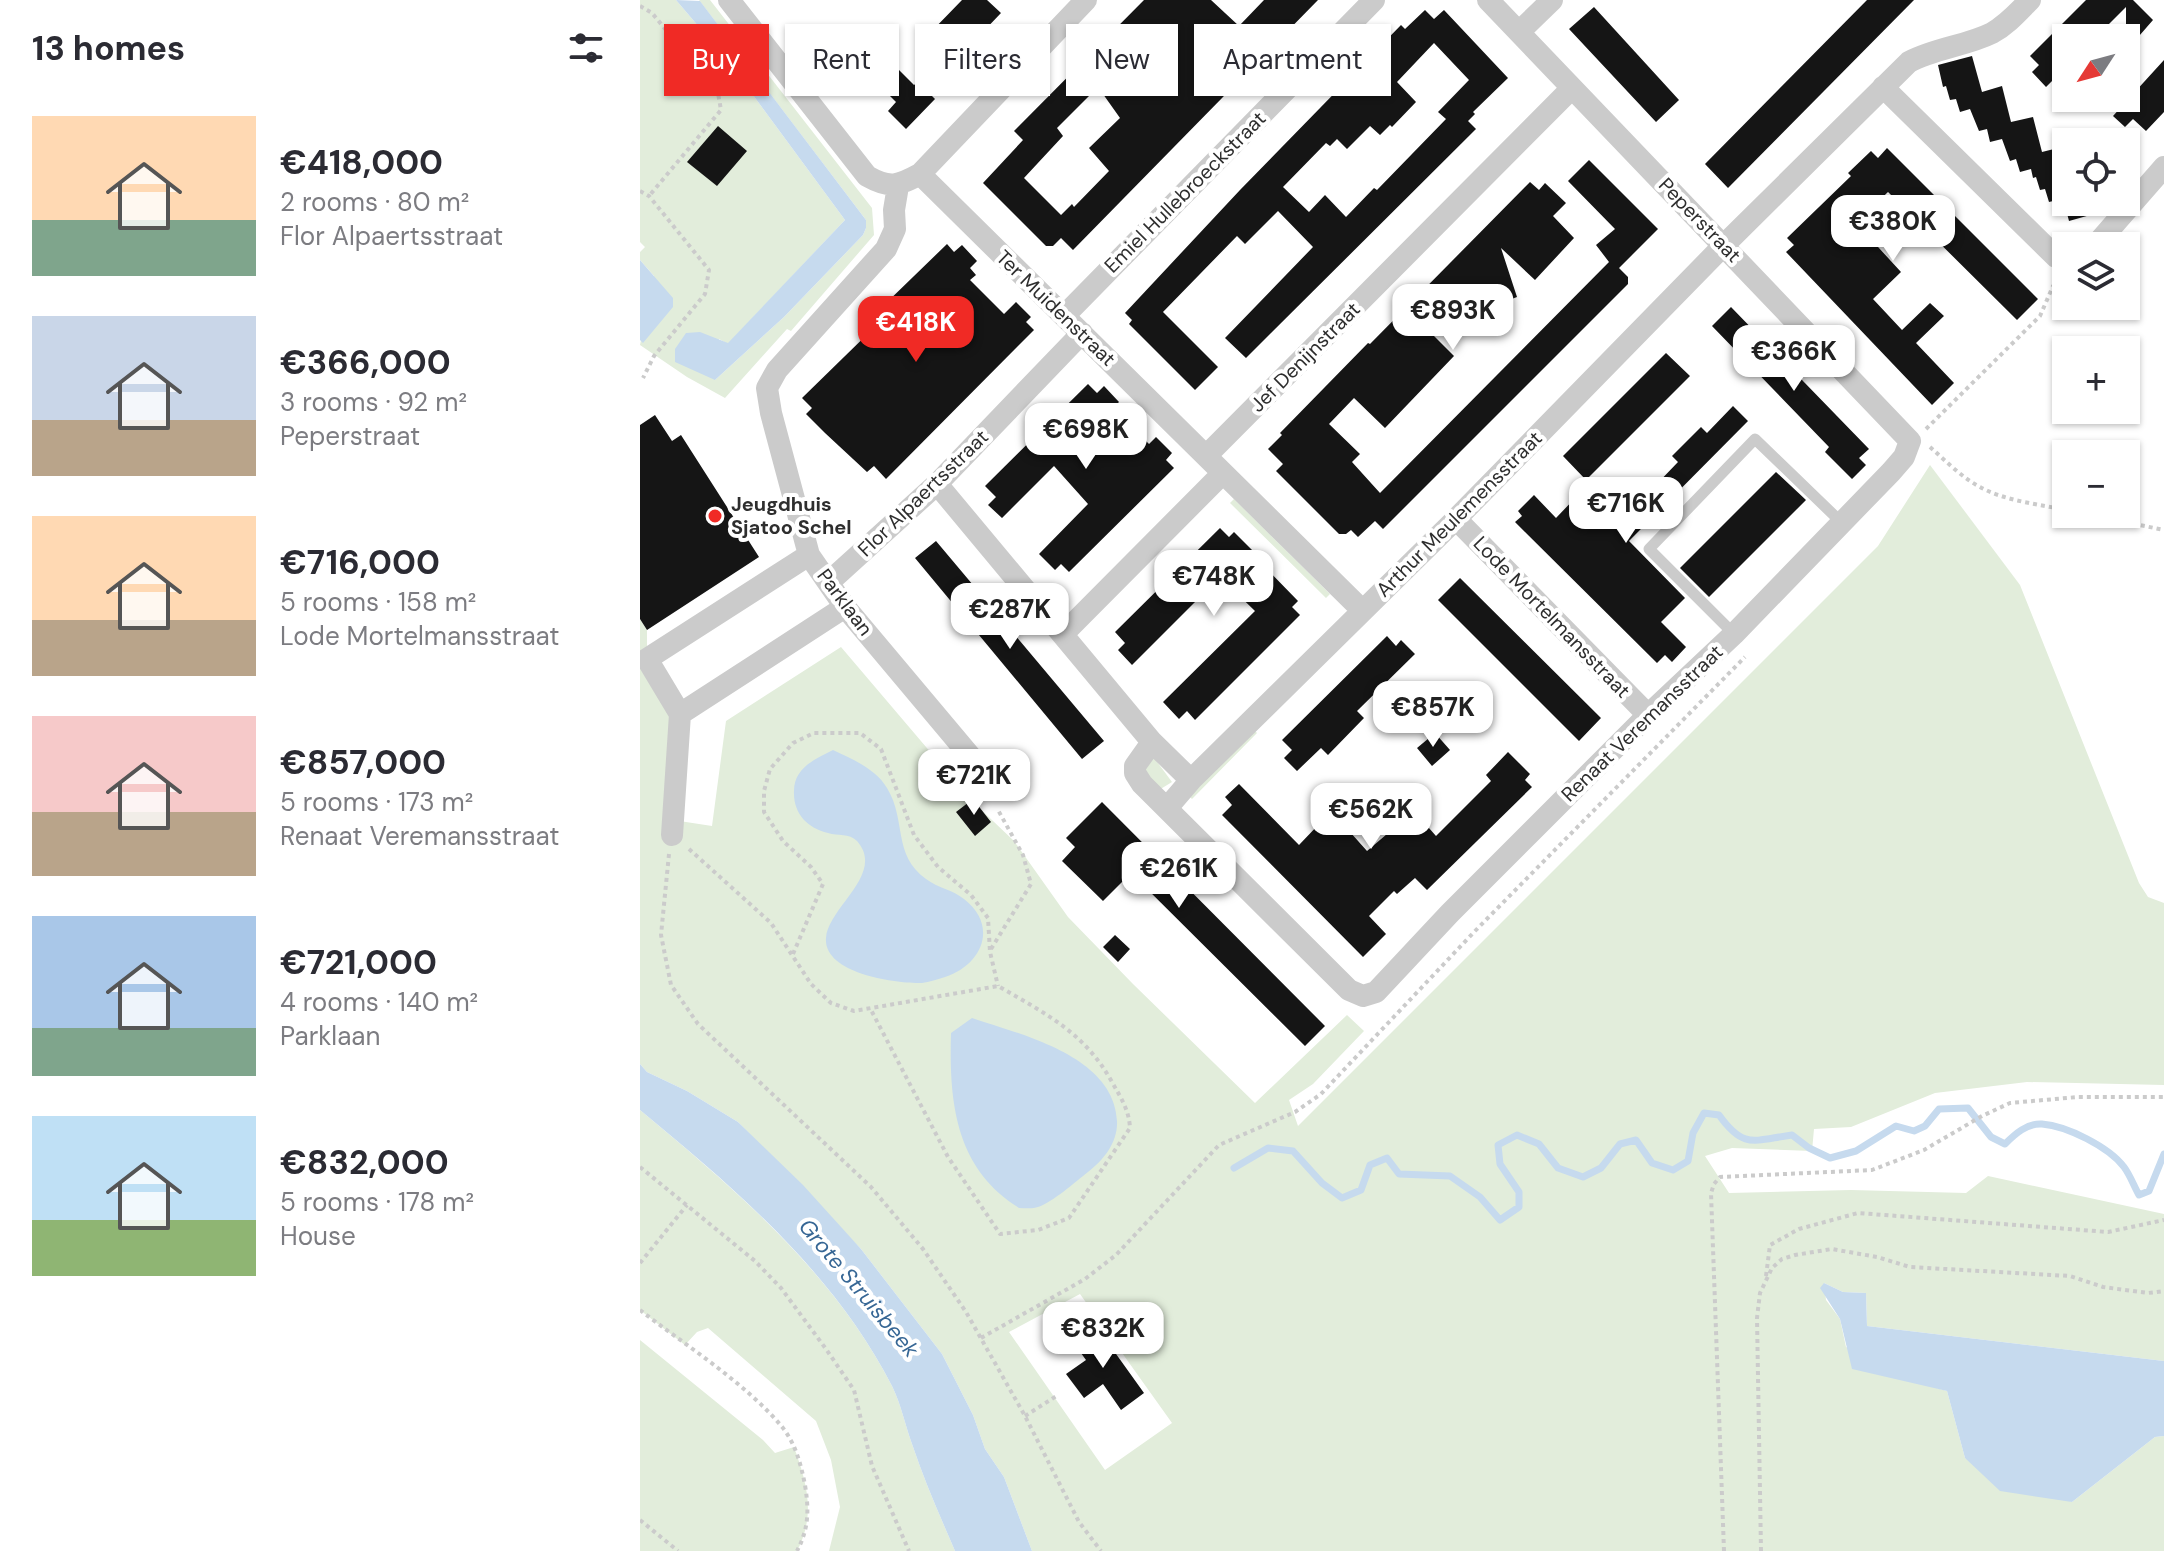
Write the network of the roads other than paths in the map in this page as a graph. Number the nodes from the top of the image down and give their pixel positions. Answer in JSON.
{"nodes":[{"id":1,"x":729,"y":0,"type":"edge"},
{"id":2,"x":1086,"y":0,"type":"edge"},
{"id":3,"x":1374,"y":0,"type":"edge"},
{"id":4,"x":1488,"y":0,"type":"edge"},
{"id":5,"x":1552,"y":0,"type":"edge"},
{"id":6,"x":2030,"y":0,"type":"edge"},
{"id":7,"x":1519,"y":32,"type":"junction"},
{"id":8,"x":1883,"y":87,"type":"junction"},
{"id":9,"x":1572,"y":88,"type":"junction"},
{"id":10,"x":2164,"y":167,"type":"edge"},
{"id":11,"x":920,"y":174,"type":"junction"},
{"id":12,"x":898,"y":186,"type":"junction"},
{"id":13,"x":2107,"y":232,"type":"edge"},
{"id":14,"x":1724,"y":245,"type":"junction"},
{"id":15,"x":2052,"y":253,"type":"edge"},
{"id":16,"x":1064,"y":316,"type":"junction"},
{"id":17,"x":1082,"y":333,"type":"junction"},
{"id":18,"x":1920,"y":441,"type":"joint"},
{"id":19,"x":1206,"y":456,"type":"junction"},
{"id":20,"x":1223,"y":473,"type":"junction"},
{"id":21,"x":937,"y":484,"type":"junction"},
{"id":22,"x":1456,"y":519,"type":"junction"},
{"id":23,"x":1841,"y":522,"type":"junction"},
{"id":24,"x":809,"y":555,"type":"junction"},
{"id":25,"x":829,"y":582,"type":"junction"},
{"id":26,"x":845,"y":607,"type":"junction"},
{"id":27,"x":1362,"y":610,"type":"junction"},
{"id":28,"x":1063,"y":634,"type":"junction"},
{"id":29,"x":1734,"y":634,"type":"junction"},
{"id":30,"x":644,"y":654,"type":"edge"},
{"id":31,"x":680,"y":714,"type":"junction"},
{"id":32,"x":1648,"y":715,"type":"junction"},
{"id":33,"x":1152,"y":742,"type":"junction"},
{"id":34,"x":1191,"y":780,"type":"junction"},
{"id":35,"x":997,"y":788,"type":"road end"},
{"id":36,"x":1167,"y":808,"type":"junction"},
{"id":37,"x":672,"y":835,"type":"road end"}],
"edges":[{"from":1,"to":12,"type":"street"},
{"from":2,"to":11,"type":"street"},
{"from":3,"to":16,"type":"street","name":"Emiel Hullebroeckstraat"},
{"from":4,"to":7,"type":"street","name":"Peperstraat"},
{"from":5,"to":7,"type":"street"},
{"from":6,"to":8,"type":"street","name":"Arthur Meulemensstraat"},
{"from":7,"to":9,"type":"street","name":"Peperstraat"},
{"from":8,"to":14,"type":"street","name":"Arthur Meulemensstraat"},
{"from":8,"to":15,"type":"street"},
{"from":9,"to":14,"type":"street","name":"Peperstraat"},
{"from":9,"to":19,"type":"street","name":"Jef Denijnstraat"},
{"from":10,"to":13,"type":"street"},
{"from":11,"to":12,"type":"street"},
{"from":11,"to":16,"type":"street","name":"Ter Muidenstraat"},
{"from":12,"to":24,"type":"street","name":"Parklaan"},
{"from":14,"to":18,"type":"street","name":"Peperstraat"},
{"from":14,"to":22,"type":"street","name":"Arthur Meulemensstraat"},
{"from":16,"to":17,"type":"street","name":"Ter Muidenstraat"},
{"from":17,"to":19,"type":"street","name":"Ter Muidenstraat"},
{"from":17,"to":21,"type":"street","name":"Flor Alpaertsstraat"},
{"from":18,"to":23,"type":"street","name":"Renaat Veremansstraat"},
{"from":19,"to":20,"type":"street","name":"Ter Muidenstraat"},
{"from":20,"to":27,"type":"street","name":"Ter Muidenstraat"},
{"from":20,"to":28,"type":"street"},
{"from":21,"to":25,"type":"street","name":"Flor Alpaertsstraat"},
{"from":21,"to":28,"type":"street"},
{"from":22,"to":27,"type":"street","name":"Arthur Meulemensstraat"},
{"from":22,"to":32,"type":"street","name":"Lode Mortelmansstraat"},
{"from":23,"to":29,"type":"street","name":"Renaat Veremansstraat"},
{"from":23,"to":29,"type":"lane"},
{"from":24,"to":25,"type":"street","name":"Parklaan"},
{"from":24,"to":30,"type":"street"},
{"from":25,"to":26,"type":"street","name":"Parklaan"},
{"from":26,"to":31,"type":"street"},
{"from":26,"to":35,"type":"street","name":"Parklaan"},
{"from":27,"to":34,"type":"street","name":"Arthur Meulemensstraat"},
{"from":28,"to":33,"type":"street"},
{"from":29,"to":32,"type":"street","name":"Renaat Veremansstraat"},
{"from":30,"to":31,"type":"street"},
{"from":31,"to":37,"type":"street"},
{"from":32,"to":36,"type":"street","name":"Renaat Veremansstraat"},
{"from":33,"to":34,"type":"street"},
{"from":33,"to":36,"type":"street"},
{"from":34,"to":36,"type":"street","name":"Arthur Meulemensstraat"}]}
